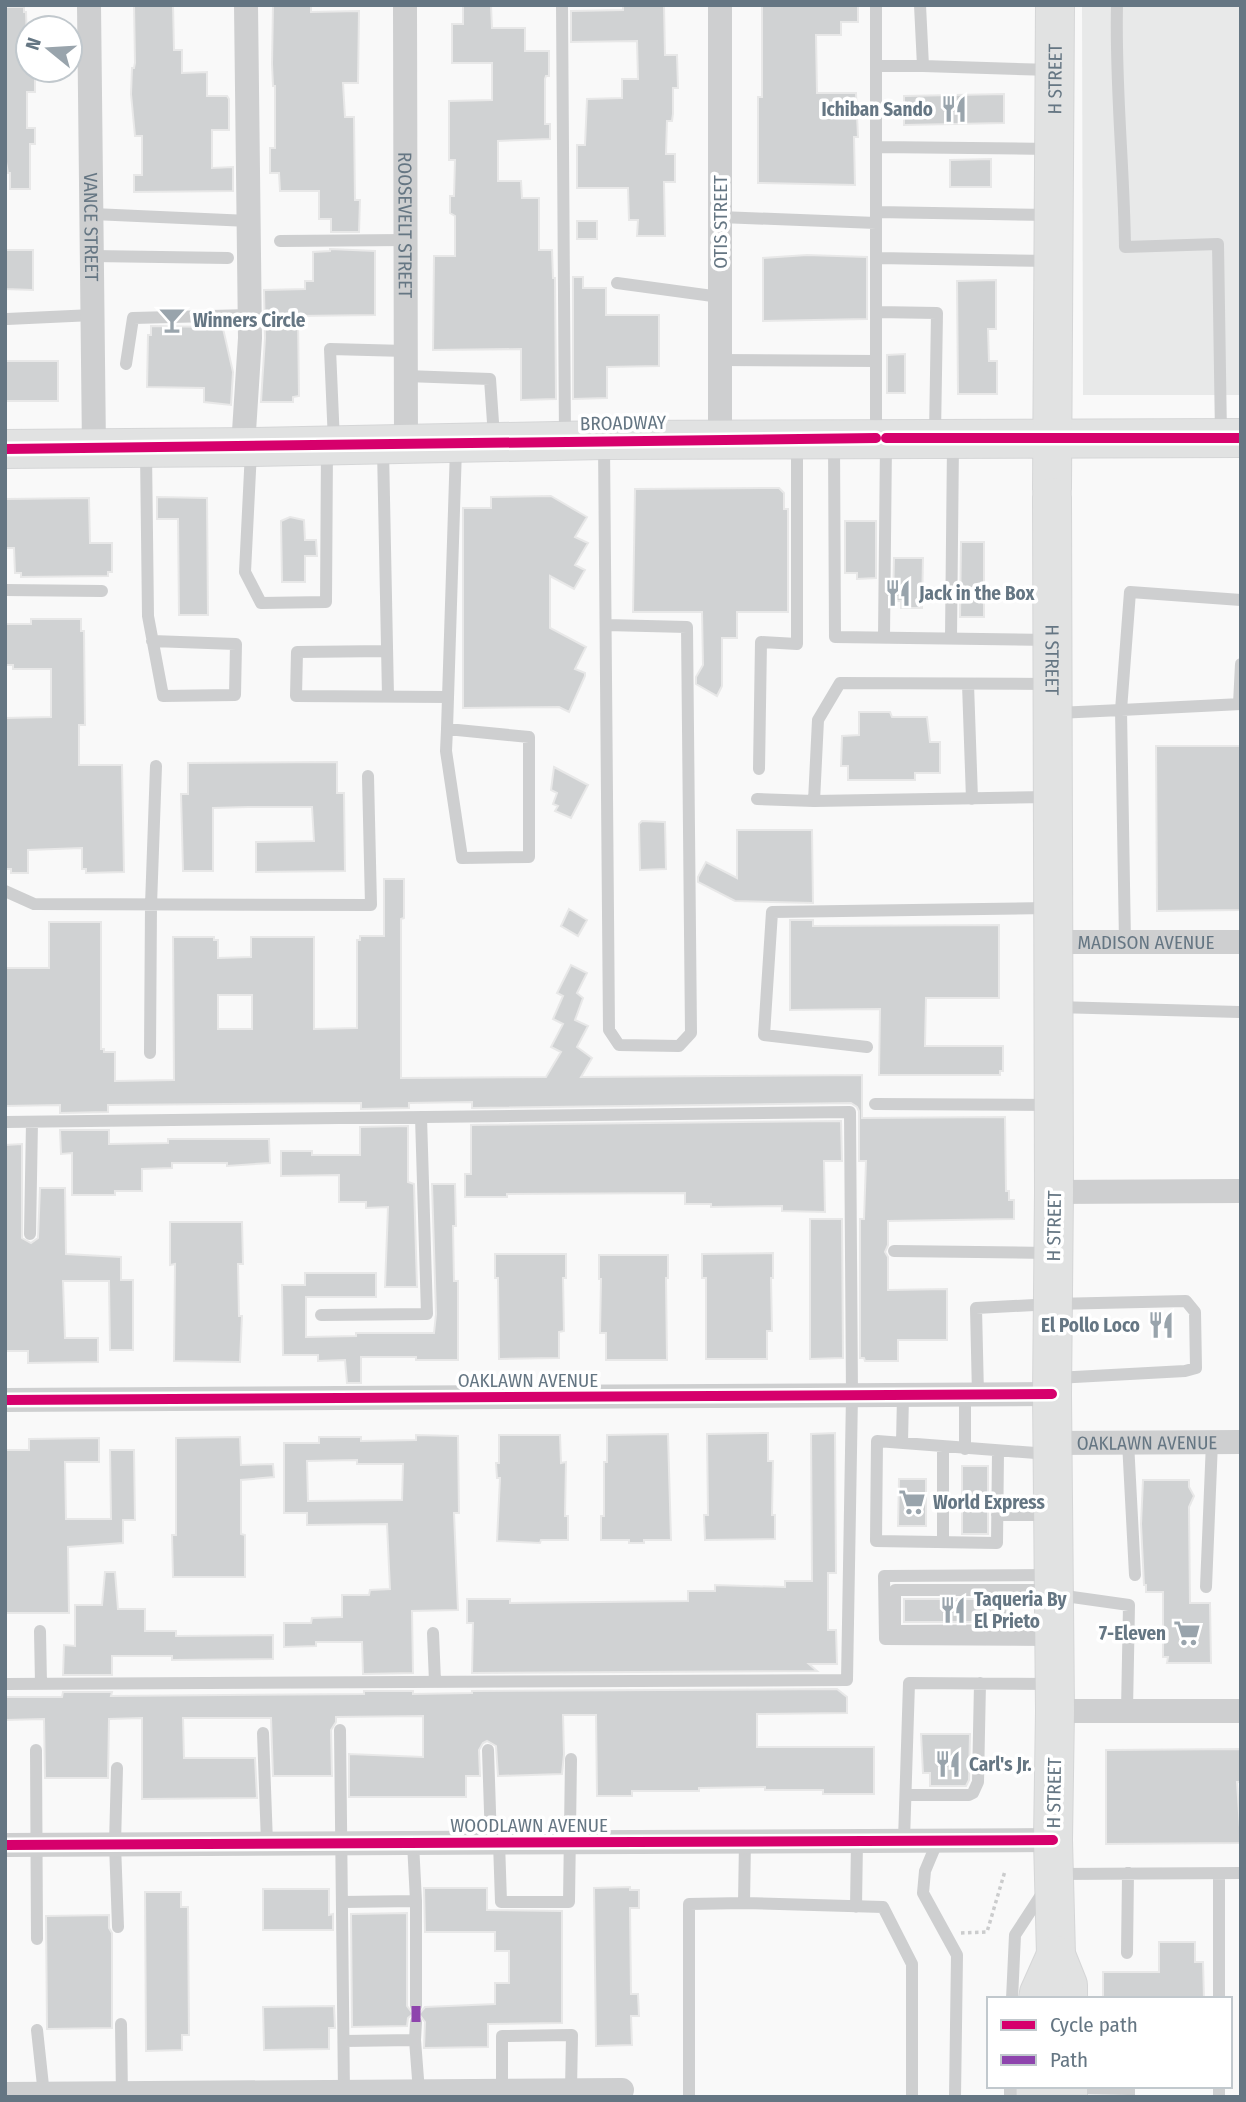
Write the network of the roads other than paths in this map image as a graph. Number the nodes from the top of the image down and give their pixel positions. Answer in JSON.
{"nodes":[{"id":1,"x":89,"y":5,"type":"edge"},
{"id":2,"x":246,"y":5,"type":"edge"},
{"id":3,"x":405,"y":5,"type":"edge"},
{"id":4,"x":562,"y":5,"type":"edge"},
{"id":5,"x":720,"y":5,"type":"edge"},
{"id":6,"x":876,"y":5,"type":"edge"},
{"id":7,"x":920,"y":5,"type":"edge"},
{"id":8,"x":1055,"y":5,"type":"edge"},
{"id":9,"x":1117,"y":6,"type":"edge"},
{"id":10,"x":877,"y":66,"type":"junction"},
{"id":11,"x":923,"y":66,"type":"junction"},
{"id":12,"x":1054,"y":70,"type":"junction"},
{"id":13,"x":876,"y":148,"type":"junction"},
{"id":14,"x":1054,"y":149,"type":"junction"},
{"id":15,"x":93,"y":214,"type":"junction"},
{"id":16,"x":1054,"y":215,"type":"junction"},
{"id":17,"x":720,"y":217,"type":"junction"},
{"id":18,"x":876,"y":217,"type":"junction"},
{"id":19,"x":249,"y":221,"type":"junction"},
{"id":20,"x":405,"y":240,"type":"junction"},
{"id":21,"x":281,"y":241,"type":"dead end"},
{"id":22,"x":93,"y":256,"type":"junction"},
{"id":23,"x":228,"y":258,"type":"dead end"},
{"id":24,"x":877,"y":258,"type":"junction"},
{"id":25,"x":1053,"y":261,"type":"junction"},
{"id":26,"x":617,"y":283,"type":"dead end"},
{"id":27,"x":720,"y":297,"type":"junction"},
{"id":28,"x":876,"y":312,"type":"junction"},
{"id":29,"x":93,"y":315,"type":"junction"},
{"id":30,"x":250,"y":315,"type":"junction"},
{"id":31,"x":7,"y":319,"type":"dead end"},
{"id":32,"x":406,"y":351,"type":"junction"},
{"id":33,"x":720,"y":360,"type":"junction"},
{"id":34,"x":876,"y":361,"type":"junction"},
{"id":35,"x":126,"y":364,"type":"dead end"},
{"id":36,"x":406,"y":376,"type":"junction"},
{"id":37,"x":881,"y":438,"type":"junction"},
{"id":38,"x":1231,"y":438,"type":"edge"},
{"id":39,"x":720,"y":439,"type":"junction"},
{"id":40,"x":816,"y":439,"type":"junction"},
{"id":41,"x":944,"y":439,"type":"junction"},
{"id":42,"x":604,"y":440,"type":"junction"},
{"id":43,"x":1052,"y":440,"type":"junction"},
{"id":44,"x":565,"y":442,"type":"junction"},
{"id":45,"x":495,"y":443,"type":"junction"},
{"id":46,"x":456,"y":444,"type":"junction"},
{"id":47,"x":394,"y":445,"type":"junction"},
{"id":48,"x":331,"y":446,"type":"junction"},
{"id":49,"x":247,"y":447,"type":"junction"},
{"id":50,"x":146,"y":448,"type":"junction"},
{"id":51,"x":5,"y":449,"type":"edge"},
{"id":52,"x":93,"y":449,"type":"junction"},
{"id":53,"x":5,"y":590,"type":"edge"},
{"id":54,"x":102,"y":591,"type":"dead end"},
{"id":55,"x":1241,"y":600,"type":"edge"},
{"id":56,"x":606,"y":625,"type":"junction"},
{"id":57,"x":884,"y":637,"type":"junction"},
{"id":58,"x":951,"y":638,"type":"junction"},
{"id":59,"x":152,"y":640,"type":"junction"},
{"id":60,"x":1052,"y":640,"type":"junction"},
{"id":61,"x":387,"y":651,"type":"junction"},
{"id":62,"x":1241,"y":664,"type":"edge"},
{"id":63,"x":968,"y":684,"type":"junction"},
{"id":64,"x":388,"y":696,"type":"junction"},
{"id":65,"x":448,"y":697,"type":"junction"},
{"id":66,"x":1052,"y":699,"type":"junction"},
{"id":67,"x":1240,"y":704,"type":"edge"},
{"id":68,"x":1121,"y":710,"type":"junction"},
{"id":69,"x":447,"y":729,"type":"junction"},
{"id":70,"x":156,"y":766,"type":"dead end"},
{"id":71,"x":759,"y":769,"type":"dead end"},
{"id":72,"x":368,"y":776,"type":"dead end"},
{"id":73,"x":1052,"y":797,"type":"junction"},
{"id":74,"x":757,"y":799,"type":"dead end"},
{"id":75,"x":972,"y":799,"type":"junction"},
{"id":76,"x":814,"y":800,"type":"junction"},
{"id":77,"x":5,"y":891,"type":"edge"},
{"id":78,"x":151,"y":905,"type":"junction"},
{"id":79,"x":1052,"y":925,"type":"junction"},
{"id":80,"x":1125,"y":942,"type":"junction"},
{"id":81,"x":1241,"y":942,"type":"edge"},
{"id":82,"x":1053,"y":1007,"type":"junction"},
{"id":83,"x":1238,"y":1012,"type":"dead end"},
{"id":84,"x":867,"y":1046,"type":"dead end"},
{"id":85,"x":150,"y":1053,"type":"dead end"},
{"id":86,"x":875,"y":1104,"type":"dead end"},
{"id":87,"x":1053,"y":1105,"type":"junction"},
{"id":88,"x":421,"y":1117,"type":"junction"},
{"id":89,"x":5,"y":1122,"type":"edge"},
{"id":90,"x":32,"y":1122,"type":"junction"},
{"id":91,"x":1241,"y":1191,"type":"edge"},
{"id":92,"x":1054,"y":1192,"type":"junction"},
{"id":93,"x":30,"y":1234,"type":"dead end"},
{"id":94,"x":894,"y":1251,"type":"dead end"},
{"id":95,"x":1053,"y":1253,"type":"junction"},
{"id":96,"x":1053,"y":1304,"type":"junction"},
{"id":97,"x":321,"y":1315,"type":"dead end"},
{"id":98,"x":1052,"y":1386,"type":"junction"},
{"id":99,"x":852,"y":1395,"type":"junction"},
{"id":100,"x":903,"y":1395,"type":"junction"},
{"id":101,"x":971,"y":1395,"type":"junction"},
{"id":102,"x":5,"y":1400,"type":"edge"},
{"id":103,"x":1128,"y":1442,"type":"junction"},
{"id":104,"x":1212,"y":1442,"type":"junction"},
{"id":105,"x":1241,"y":1442,"type":"edge"},
{"id":106,"x":902,"y":1443,"type":"junction"},
{"id":107,"x":943,"y":1447,"type":"junction"},
{"id":108,"x":1053,"y":1448,"type":"junction"},
{"id":109,"x":965,"y":1449,"type":"junction"},
{"id":110,"x":998,"y":1452,"type":"junction"},
{"id":111,"x":998,"y":1515,"type":"junction"},
{"id":112,"x":1054,"y":1516,"type":"junction"},
{"id":113,"x":943,"y":1542,"type":"junction"},
{"id":114,"x":1135,"y":1575,"type":"dead end"},
{"id":115,"x":1206,"y":1587,"type":"dead end"},
{"id":116,"x":1054,"y":1606,"type":"junction"},
{"id":117,"x":40,"y":1631,"type":"dead end"},
{"id":118,"x":433,"y":1633,"type":"dead end"},
{"id":119,"x":435,"y":1682,"type":"junction"},
{"id":120,"x":980,"y":1683,"type":"junction"},
{"id":121,"x":5,"y":1684,"type":"edge"},
{"id":122,"x":41,"y":1684,"type":"junction"},
{"id":123,"x":1055,"y":1698,"type":"junction"},
{"id":124,"x":1127,"y":1710,"type":"junction"},
{"id":125,"x":1241,"y":1710,"type":"edge"},
{"id":126,"x":340,"y":1730,"type":"dead end"},
{"id":127,"x":263,"y":1732,"type":"dead end"},
{"id":128,"x":488,"y":1750,"type":"dead end"},
{"id":129,"x":36,"y":1751,"type":"dead end"},
{"id":130,"x":571,"y":1759,"type":"dead end"},
{"id":131,"x":117,"y":1768,"type":"dead end"},
{"id":132,"x":906,"y":1795,"type":"junction"},
{"id":133,"x":904,"y":1840,"type":"junction"},
{"id":134,"x":938,"y":1840,"type":"junction"},
{"id":135,"x":745,"y":1841,"type":"junction"},
{"id":136,"x":857,"y":1841,"type":"junction"},
{"id":137,"x":495,"y":1842,"type":"junction"},
{"id":138,"x":569,"y":1842,"type":"junction"},
{"id":139,"x":267,"y":1843,"type":"junction"},
{"id":140,"x":342,"y":1843,"type":"junction"},
{"id":141,"x":413,"y":1843,"type":"junction"},
{"id":142,"x":38,"y":1844,"type":"junction"},
{"id":143,"x":115,"y":1844,"type":"junction"},
{"id":144,"x":5,"y":1845,"type":"edge"},
{"id":145,"x":1054,"y":1857,"type":"junction"},
{"id":146,"x":1128,"y":1873,"type":"junction"},
{"id":147,"x":1219,"y":1874,"type":"junction"},
{"id":148,"x":1241,"y":1874,"type":"edge"},
{"id":149,"x":416,"y":1901,"type":"junction"},
{"id":150,"x":343,"y":1902,"type":"junction"},
{"id":151,"x":744,"y":1903,"type":"junction"},
{"id":152,"x":856,"y":1907,"type":"junction"},
{"id":153,"x":118,"y":1927,"type":"dead end"},
{"id":154,"x":37,"y":1939,"type":"dead end"},
{"id":155,"x":1127,"y":1953,"type":"dead end"},
{"id":156,"x":1056,"y":1955,"type":"junction"},
{"id":157,"x":1012,"y":1997,"type":"edge"},
{"id":158,"x":1038,"y":1997,"type":"edge"},
{"id":159,"x":1068,"y":1997,"type":"edge"},
{"id":160,"x":1219,"y":1997,"type":"edge"},
{"id":161,"x":416,"y":2006,"type":"dead end"},
{"id":162,"x":416,"y":2022,"type":"dead end"},
{"id":163,"x":121,"y":2024,"type":"dead end"},
{"id":164,"x":37,"y":2030,"type":"dead end"},
{"id":165,"x":415,"y":2040,"type":"junction"},
{"id":166,"x":344,"y":2041,"type":"junction"},
{"id":167,"x":622,"y":2090,"type":"dead end"},
{"id":168,"x":1056,"y":2091,"type":"edge"},
{"id":169,"x":419,"y":2092,"type":"junction"},
{"id":170,"x":574,"y":2092,"type":"edge"},
{"id":171,"x":497,"y":2093,"type":"edge"},
{"id":172,"x":344,"y":2094,"type":"edge"},
{"id":173,"x":5,"y":2095,"type":"edge"},
{"id":174,"x":44,"y":2095,"type":"edge"},
{"id":175,"x":122,"y":2095,"type":"edge"},
{"id":176,"x":263,"y":2095,"type":"edge"},
{"id":177,"x":689,"y":2097,"type":"edge"},
{"id":178,"x":912,"y":2097,"type":"edge"},
{"id":179,"x":955,"y":2097,"type":"edge"},
{"id":180,"x":1129,"y":2097,"type":"edge"}],
"edges":[{"from":1,"to":15,"type":"street","name":"VANCE STREET"},
{"from":2,"to":19,"type":"street"},
{"from":3,"to":20,"type":"street","name":"ROOSEVELT STREET"},
{"from":4,"to":44,"type":"lane"},
{"from":5,"to":17,"type":"street","name":"OTIS STREET"},
{"from":6,"to":10,"type":"lane"},
{"from":7,"to":11,"type":"lane"},
{"from":8,"to":12,"type":"main road","name":"H STREET"},
{"from":9,"to":38,"type":"lane"},
{"from":10,"to":11,"type":"lane"},
{"from":10,"to":13,"type":"lane"},
{"from":11,"to":12,"type":"lane"},
{"from":12,"to":14,"type":"main road","name":"H STREET"},
{"from":13,"to":14,"type":"lane"},
{"from":13,"to":18,"type":"lane"},
{"from":14,"to":16,"type":"main road","name":"H STREET"},
{"from":15,"to":19,"type":"lane"},
{"from":15,"to":22,"type":"street","name":"VANCE STREET"},
{"from":16,"to":18,"type":"lane"},
{"from":16,"to":25,"type":"main road","name":"H STREET"},
{"from":17,"to":18,"type":"lane"},
{"from":17,"to":27,"type":"street","name":"OTIS STREET"},
{"from":18,"to":24,"type":"lane"},
{"from":19,"to":30,"type":"street"},
{"from":20,"to":21,"type":"lane"},
{"from":20,"to":32,"type":"street","name":"ROOSEVELT STREET"},
{"from":22,"to":23,"type":"lane"},
{"from":22,"to":29,"type":"street","name":"VANCE STREET"},
{"from":24,"to":25,"type":"lane"},
{"from":24,"to":28,"type":"lane"},
{"from":25,"to":43,"type":"main road","name":"H STREET"},
{"from":26,"to":27,"type":"lane"},
{"from":27,"to":33,"type":"street","name":"OTIS STREET"},
{"from":28,"to":34,"type":"lane"},
{"from":28,"to":41,"type":"lane"},
{"from":29,"to":31,"type":"lane"},
{"from":29,"to":52,"type":"street","name":"VANCE STREET"},
{"from":30,"to":35,"type":"lane"},
{"from":30,"to":49,"type":"street"},
{"from":32,"to":36,"type":"street","name":"ROOSEVELT STREET"},
{"from":32,"to":48,"type":"lane"},
{"from":33,"to":34,"type":"lane"},
{"from":33,"to":39,"type":"street","name":"OTIS STREET"},
{"from":34,"to":37,"type":"lane"},
{"from":36,"to":45,"type":"lane"},
{"from":36,"to":47,"type":"street","name":"ROOSEVELT STREET"},
{"from":37,"to":40,"type":"main road","name":"BROADWAY"},
{"from":37,"to":41,"type":"main road","name":"BROADWAY"},
{"from":37,"to":57,"type":"lane"},
{"from":38,"to":43,"type":"main road","name":"BROADWAY"},
{"from":39,"to":40,"type":"main road","name":"BROADWAY"},
{"from":39,"to":42,"type":"main road","name":"BROADWAY"},
{"from":40,"to":57,"type":"lane"},
{"from":40,"to":71,"type":"lane"},
{"from":41,"to":43,"type":"main road","name":"BROADWAY"},
{"from":41,"to":58,"type":"lane"},
{"from":42,"to":44,"type":"main road","name":"BROADWAY"},
{"from":42,"to":56,"type":"lane"},
{"from":43,"to":60,"type":"main road","name":"H STREET"},
{"from":44,"to":45,"type":"main road","name":"BROADWAY"},
{"from":45,"to":46,"type":"main road","name":"BROADWAY"},
{"from":46,"to":47,"type":"main road","name":"BROADWAY"},
{"from":46,"to":65,"type":"lane"},
{"from":47,"to":48,"type":"main road","name":"BROADWAY"},
{"from":47,"to":61,"type":"lane"},
{"from":48,"to":49,"type":"main road","name":"BROADWAY"},
{"from":48,"to":49,"type":"lane"},
{"from":49,"to":50,"type":"main road","name":"BROADWAY"},
{"from":50,"to":52,"type":"main road","name":"BROADWAY"},
{"from":50,"to":59,"type":"lane"},
{"from":51,"to":52,"type":"main road","name":"BROADWAY"},
{"from":53,"to":54,"type":"lane"},
{"from":55,"to":68,"type":"lane"},
{"from":56,"to":56,"type":"lane"},
{"from":57,"to":58,"type":"lane"},
{"from":58,"to":60,"type":"lane"},
{"from":59,"to":59,"type":"lane"},
{"from":60,"to":66,"type":"main road","name":"H STREET"},
{"from":61,"to":64,"type":"lane"},
{"from":61,"to":64,"type":"lane"},
{"from":62,"to":67,"type":"lane"},
{"from":63,"to":66,"type":"lane"},
{"from":63,"to":75,"type":"lane"},
{"from":63,"to":76,"type":"lane"},
{"from":64,"to":65,"type":"lane"},
{"from":65,"to":69,"type":"lane"},
{"from":66,"to":68,"type":"lane"},
{"from":66,"to":73,"type":"main road","name":"H STREET"},
{"from":67,"to":68,"type":"lane"},
{"from":68,"to":80,"type":"lane"},
{"from":69,"to":69,"type":"lane"},
{"from":70,"to":78,"type":"lane"},
{"from":72,"to":78,"type":"lane"},
{"from":73,"to":75,"type":"lane"},
{"from":73,"to":79,"type":"main road","name":"H STREET"},
{"from":74,"to":76,"type":"lane"},
{"from":75,"to":76,"type":"lane"},
{"from":77,"to":78,"type":"lane"},
{"from":78,"to":85,"type":"lane"},
{"from":79,"to":80,"type":"street","name":"MADISON AVENUE"},
{"from":79,"to":82,"type":"main road","name":"H STREET"},
{"from":79,"to":84,"type":"lane"},
{"from":80,"to":81,"type":"street","name":"MADISON AVENUE"},
{"from":82,"to":83,"type":"lane"},
{"from":82,"to":87,"type":"main road","name":"H STREET"},
{"from":86,"to":87,"type":"lane"},
{"from":87,"to":92,"type":"main road","name":"H STREET"},
{"from":88,"to":90,"type":"lane"},
{"from":88,"to":97,"type":"lane"},
{"from":88,"to":99,"type":"lane"},
{"from":89,"to":90,"type":"lane"},
{"from":90,"to":93,"type":"lane"},
{"from":91,"to":92,"type":"street"},
{"from":92,"to":95,"type":"main road","name":"H STREET"},
{"from":94,"to":95,"type":"lane"},
{"from":95,"to":96,"type":"main road","name":"H STREET"},
{"from":96,"to":98,"type":"main road","name":"H STREET"},
{"from":96,"to":98,"type":"lane"},
{"from":96,"to":101,"type":"lane"},
{"from":98,"to":101,"type":"street","name":"OAKLAWN AVENUE"},
{"from":98,"to":108,"type":"main road","name":"H STREET"},
{"from":99,"to":100,"type":"street","name":"OAKLAWN AVENUE"},
{"from":99,"to":102,"type":"street","name":"OAKLAWN AVENUE"},
{"from":99,"to":119,"type":"lane"},
{"from":100,"to":101,"type":"street","name":"OAKLAWN AVENUE"},
{"from":100,"to":106,"type":"lane"},
{"from":101,"to":109,"type":"lane"},
{"from":103,"to":104,"type":"street","name":"OAKLAWN AVENUE"},
{"from":103,"to":108,"type":"street","name":"OAKLAWN AVENUE"},
{"from":103,"to":114,"type":"lane"},
{"from":104,"to":105,"type":"street","name":"OAKLAWN AVENUE"},
{"from":104,"to":115,"type":"lane"},
{"from":106,"to":107,"type":"lane"},
{"from":106,"to":113,"type":"lane"},
{"from":107,"to":109,"type":"lane"},
{"from":107,"to":113,"type":"lane"},
{"from":108,"to":110,"type":"lane"},
{"from":108,"to":112,"type":"main road","name":"H STREET"},
{"from":109,"to":110,"type":"lane"},
{"from":110,"to":111,"type":"lane"},
{"from":111,"to":112,"type":"lane"},
{"from":111,"to":113,"type":"lane"},
{"from":112,"to":116,"type":"main road","name":"H STREET"},
{"from":116,"to":116,"type":"lane"},
{"from":116,"to":123,"type":"main road","name":"H STREET"},
{"from":116,"to":124,"type":"lane"},
{"from":117,"to":122,"type":"lane"},
{"from":118,"to":119,"type":"lane"},
{"from":119,"to":122,"type":"lane"},
{"from":120,"to":123,"type":"lane"},
{"from":120,"to":132,"type":"lane"},
{"from":120,"to":132,"type":"lane"},
{"from":121,"to":122,"type":"lane"},
{"from":123,"to":124,"type":"street"},
{"from":123,"to":145,"type":"main road","name":"H STREET"},
{"from":124,"to":125,"type":"street"},
{"from":126,"to":140,"type":"lane"},
{"from":127,"to":139,"type":"lane"},
{"from":128,"to":137,"type":"lane"},
{"from":129,"to":142,"type":"lane"},
{"from":130,"to":138,"type":"lane"},
{"from":131,"to":143,"type":"lane"},
{"from":132,"to":133,"type":"lane"},
{"from":133,"to":134,"type":"street","name":"WOODLAWN AVENUE"},
{"from":133,"to":136,"type":"street","name":"WOODLAWN AVENUE"},
{"from":134,"to":145,"type":"street","name":"WOODLAWN AVENUE"},
{"from":134,"to":179,"type":"lane"},
{"from":135,"to":136,"type":"street","name":"WOODLAWN AVENUE"},
{"from":135,"to":138,"type":"street","name":"WOODLAWN AVENUE"},
{"from":135,"to":151,"type":"lane"},
{"from":136,"to":152,"type":"lane"},
{"from":137,"to":138,"type":"street","name":"WOODLAWN AVENUE"},
{"from":137,"to":138,"type":"lane"},
{"from":137,"to":141,"type":"street","name":"WOODLAWN AVENUE"},
{"from":139,"to":140,"type":"street","name":"WOODLAWN AVENUE"},
{"from":139,"to":143,"type":"street","name":"WOODLAWN AVENUE"},
{"from":140,"to":141,"type":"street","name":"WOODLAWN AVENUE"},
{"from":140,"to":150,"type":"lane"},
{"from":141,"to":149,"type":"lane"},
{"from":142,"to":143,"type":"street","name":"WOODLAWN AVENUE"},
{"from":142,"to":144,"type":"street","name":"WOODLAWN AVENUE"},
{"from":142,"to":154,"type":"lane"},
{"from":143,"to":153,"type":"lane"},
{"from":145,"to":146,"type":"lane"},
{"from":145,"to":156,"type":"main road","name":"H STREET"},
{"from":145,"to":157,"type":"lane"},
{"from":146,"to":147,"type":"lane"},
{"from":146,"to":155,"type":"lane"},
{"from":147,"to":148,"type":"lane"},
{"from":147,"to":160,"type":"lane"},
{"from":149,"to":150,"type":"lane"},
{"from":149,"to":161,"type":"lane"},
{"from":150,"to":166,"type":"lane"},
{"from":151,"to":152,"type":"lane"},
{"from":151,"to":177,"type":"lane"},
{"from":152,"to":178,"type":"lane"},
{"from":156,"to":158,"type":"main road","name":"H STREET"},
{"from":156,"to":159,"type":"main road","name":"H STREET"},
{"from":162,"to":165,"type":"lane"},
{"from":163,"to":175,"type":"lane"},
{"from":164,"to":174,"type":"lane"},
{"from":165,"to":166,"type":"lane"},
{"from":165,"to":169,"type":"lane"},
{"from":166,"to":172,"type":"lane"},
{"from":167,"to":170,"type":"street"},
{"from":168,"to":180,"type":"lane"},
{"from":169,"to":171,"type":"street"},
{"from":169,"to":172,"type":"street"},
{"from":170,"to":171,"type":"street"},
{"from":170,"to":171,"type":"lane"},
{"from":172,"to":176,"type":"street"},
{"from":173,"to":174,"type":"street"},
{"from":174,"to":175,"type":"street"},
{"from":175,"to":176,"type":"street"}]}
